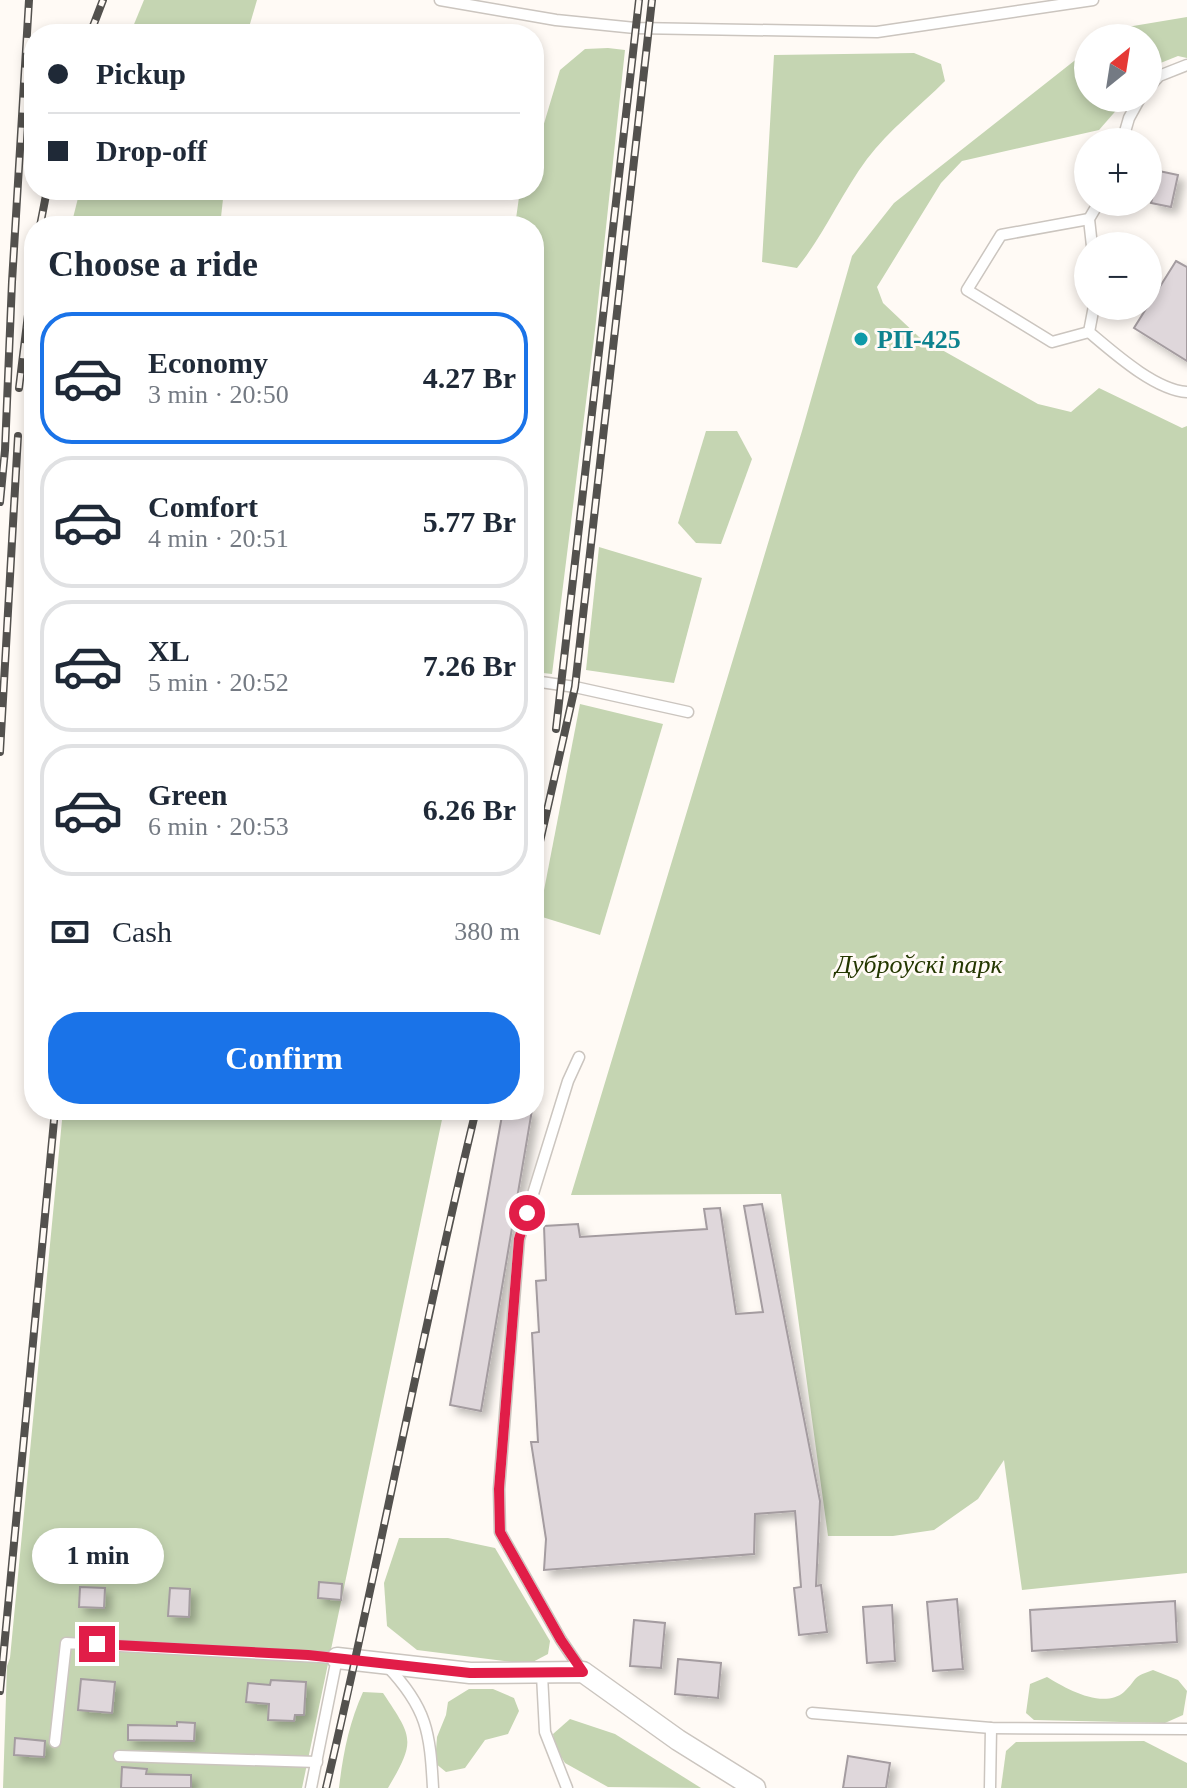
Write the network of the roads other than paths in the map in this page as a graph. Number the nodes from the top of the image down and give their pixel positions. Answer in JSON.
{"nodes":[{"id":1,"x":440,"y":0,"type":"edge"},
{"id":2,"x":1093,"y":0,"type":"edge"},
{"id":3,"x":486,"y":4,"type":"edge"},
{"id":4,"x":1187,"y":65,"type":"edge"},
{"id":5,"x":1162,"y":75,"type":"edge"},
{"id":6,"x":1091,"y":216,"type":"edge"},
{"id":7,"x":1089,"y":219,"type":"junction"},
{"id":8,"x":1090,"y":232,"type":"edge"},
{"id":9,"x":1091,"y":320,"type":"edge"},
{"id":10,"x":1089,"y":332,"type":"junction"},
{"id":11,"x":1187,"y":392,"type":"edge"},
{"id":12,"x":544,"y":682,"type":"edge"},
{"id":13,"x":688,"y":712,"type":"dead end"},
{"id":14,"x":579,"y":1057,"type":"dead end"},
{"id":15,"x":337,"y":1658,"type":"junction"},
{"id":16,"x":386,"y":1664,"type":"junction"},
{"id":17,"x":583,"y":1672,"type":"junction"},
{"id":18,"x":542,"y":1675,"type":"junction"},
{"id":19,"x":812,"y":1713,"type":"dead end"},
{"id":20,"x":991,"y":1728,"type":"junction"},
{"id":21,"x":1187,"y":1729,"type":"edge"},
{"id":22,"x":55,"y":1742,"type":"dead end"},
{"id":23,"x":119,"y":1756,"type":"dead end"},
{"id":24,"x":317,"y":1762,"type":"junction"},
{"id":25,"x":311,"y":1788,"type":"edge"},
{"id":26,"x":433,"y":1788,"type":"edge"},
{"id":27,"x":567,"y":1788,"type":"edge"},
{"id":28,"x":755,"y":1788,"type":"edge"},
{"id":29,"x":990,"y":1788,"type":"edge"}],
"edges":[{"from":1,"to":3,"type":"lane"},
{"from":2,"to":3,"type":"lane"},
{"from":4,"to":5,"type":"lane"},
{"from":6,"to":7,"type":"lane"},
{"from":7,"to":8,"type":"lane"},
{"from":7,"to":10,"type":"lane"},
{"from":9,"to":10,"type":"lane"},
{"from":10,"to":11,"type":"lane"},
{"from":12,"to":13,"type":"lane"},
{"from":14,"to":17,"type":"lane"},
{"from":15,"to":16,"type":"street"},
{"from":15,"to":22,"type":"lane"},
{"from":15,"to":24,"type":"lane"},
{"from":16,"to":18,"type":"street"},
{"from":16,"to":26,"type":"lane"},
{"from":17,"to":18,"type":"street"},
{"from":17,"to":28,"type":"street"},
{"from":18,"to":27,"type":"lane"},
{"from":19,"to":20,"type":"lane"},
{"from":20,"to":21,"type":"lane"},
{"from":20,"to":29,"type":"lane"},
{"from":23,"to":24,"type":"lane"},
{"from":24,"to":25,"type":"lane"}]}
